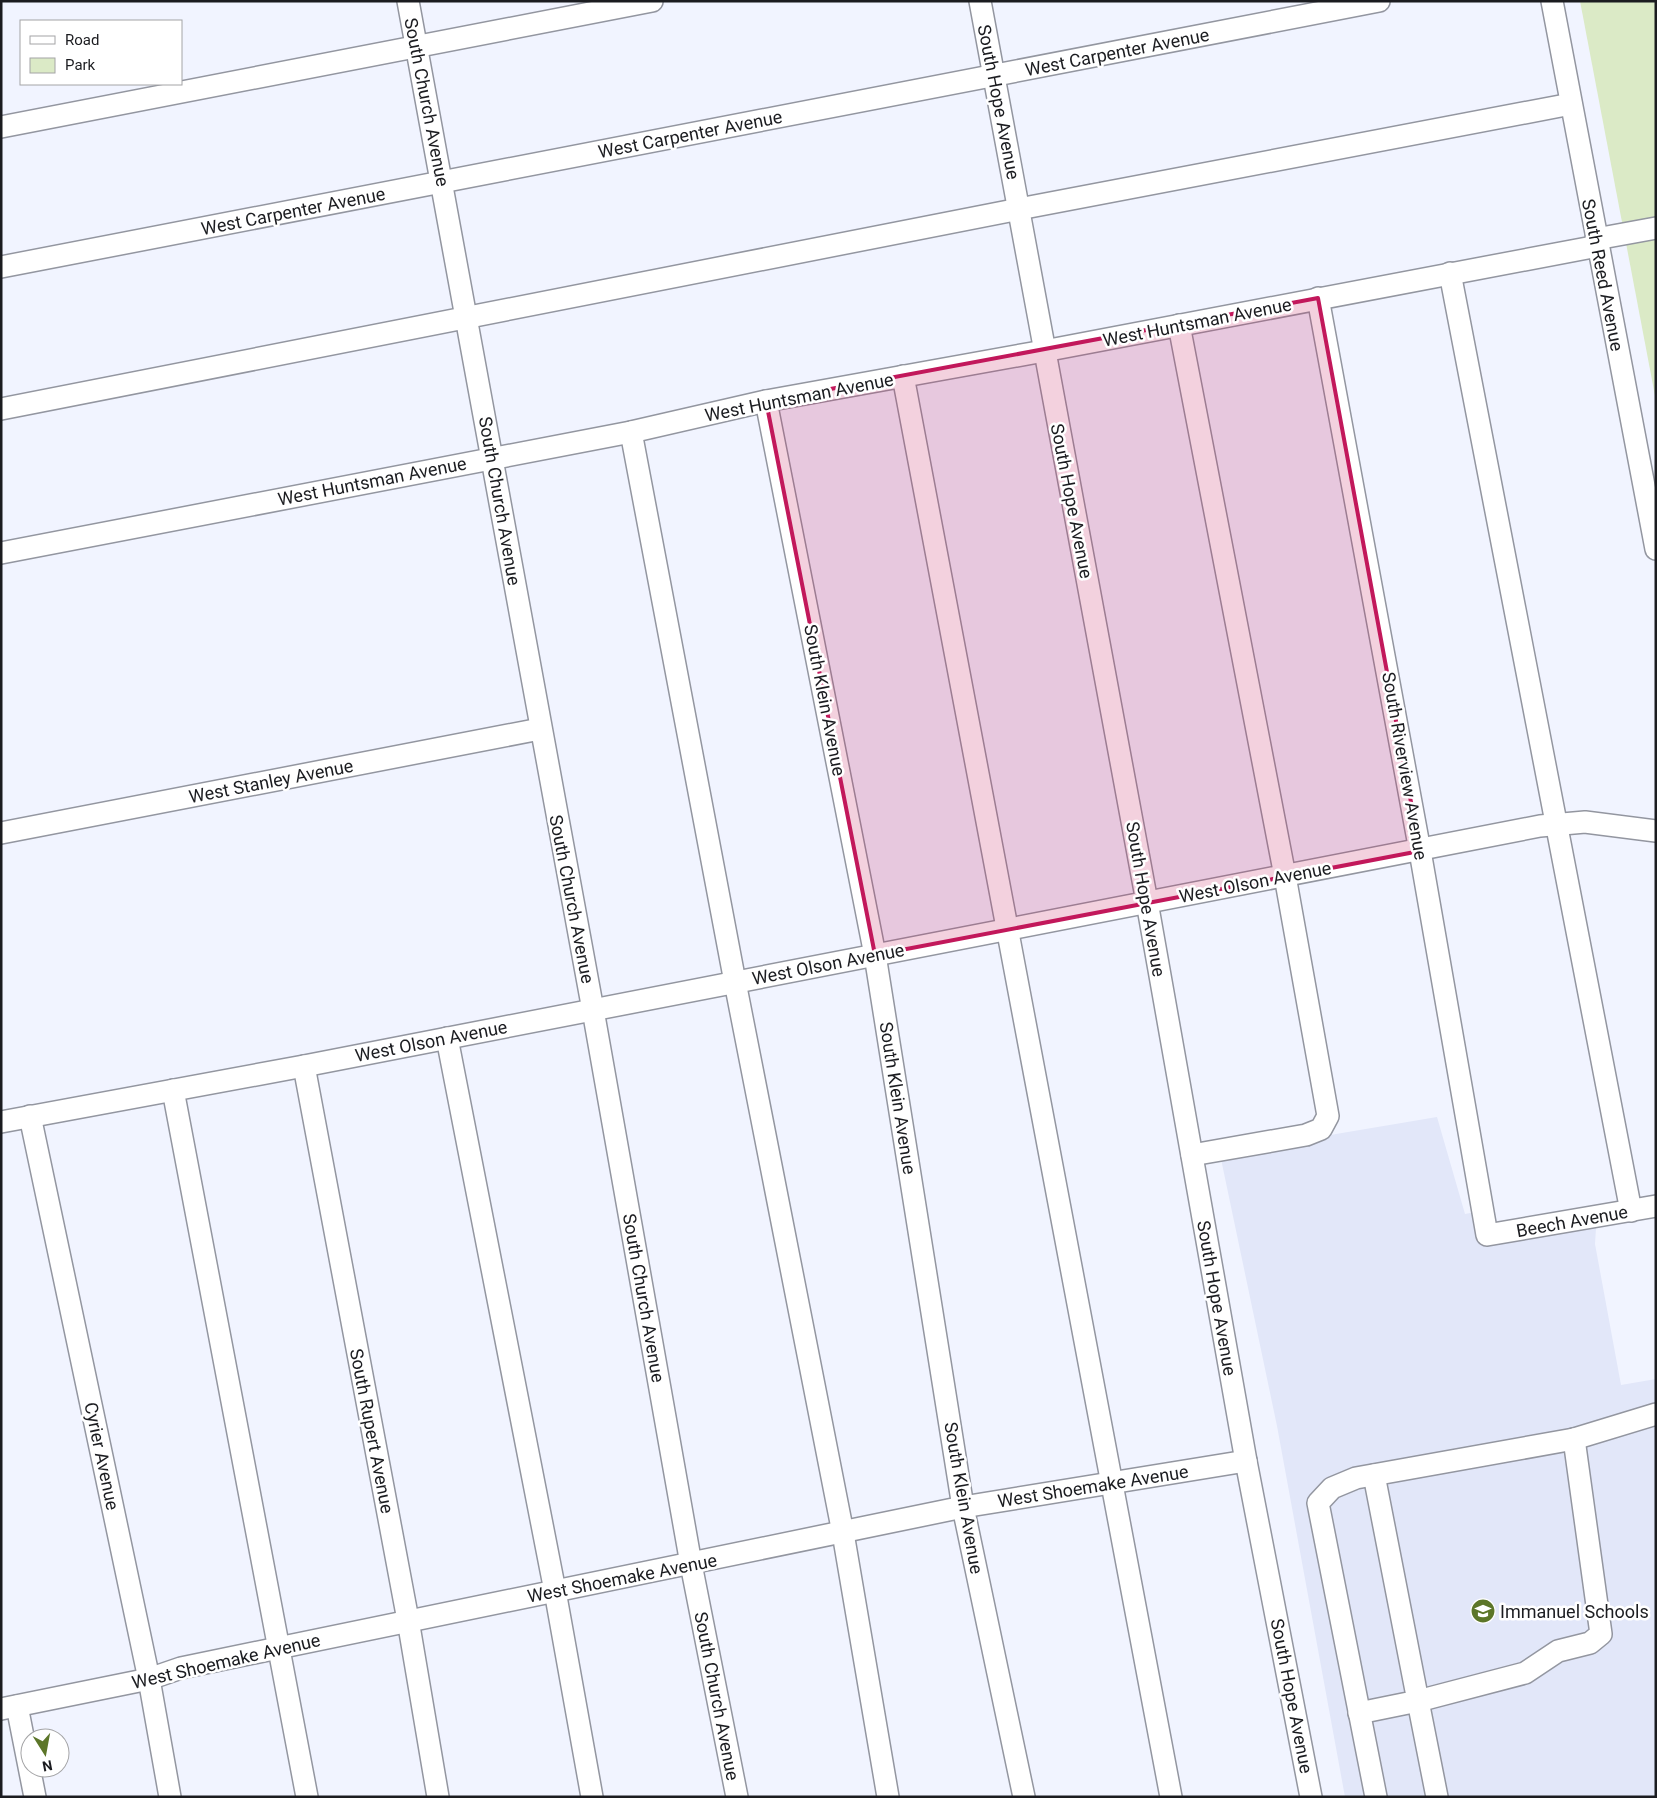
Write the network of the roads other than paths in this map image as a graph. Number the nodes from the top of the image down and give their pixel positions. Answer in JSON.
{"nodes":[{"id":1,"x":408,"y":1,"type":"edge"},
{"id":2,"x":652,"y":1,"type":"edge"},
{"id":3,"x":980,"y":1,"type":"edge"},
{"id":4,"x":1379,"y":1,"type":"edge"},
{"id":5,"x":1552,"y":1,"type":"edge"},
{"id":6,"x":417,"y":47,"type":"junction"},
{"id":7,"x":995,"y":75,"type":"junction"},
{"id":8,"x":1571,"y":104,"type":"junction"},
{"id":9,"x":1,"y":127,"type":"edge"},
{"id":10,"x":442,"y":182,"type":"junction"},
{"id":11,"x":1019,"y":209,"type":"junction"},
{"id":12,"x":1656,"y":228,"type":"edge"},
{"id":13,"x":1597,"y":242,"type":"junction"},
{"id":14,"x":1,"y":267,"type":"edge"},
{"id":15,"x":1450,"y":273,"type":"junction"},
{"id":16,"x":1318,"y":298,"type":"junction"},
{"id":17,"x":467,"y":319,"type":"junction"},
{"id":18,"x":1179,"y":325,"type":"junction"},
{"id":19,"x":1044,"y":352,"type":"junction"},
{"id":20,"x":903,"y":376,"type":"junction"},
{"id":21,"x":766,"y":401,"type":"junction"},
{"id":22,"x":1,"y":409,"type":"edge"},
{"id":23,"x":631,"y":432,"type":"junction"},
{"id":24,"x":492,"y":458,"type":"junction"},
{"id":25,"x":1650,"y":487,"type":"edge"},
{"id":26,"x":1656,"y":550,"type":"edge"},
{"id":27,"x":1,"y":553,"type":"edge"},
{"id":28,"x":540,"y":729,"type":"junction"},
{"id":29,"x":1558,"y":825,"type":"junction"},
{"id":30,"x":1656,"y":831,"type":"edge"},
{"id":31,"x":1,"y":833,"type":"edge"},
{"id":32,"x":1420,"y":851,"type":"junction"},
{"id":33,"x":1285,"y":876,"type":"junction"},
{"id":34,"x":1147,"y":902,"type":"junction"},
{"id":35,"x":1008,"y":929,"type":"junction"},
{"id":36,"x":875,"y":955,"type":"junction"},
{"id":37,"x":735,"y":982,"type":"junction"},
{"id":38,"x":594,"y":1010,"type":"junction"},
{"id":39,"x":447,"y":1038,"type":"junction"},
{"id":40,"x":304,"y":1066,"type":"junction"},
{"id":41,"x":173,"y":1090,"type":"junction"},
{"id":42,"x":30,"y":1116,"type":"junction"},
{"id":43,"x":1,"y":1122,"type":"edge"},
{"id":44,"x":1192,"y":1155,"type":"junction"},
{"id":45,"x":1656,"y":1206,"type":"edge"},
{"id":46,"x":1631,"y":1211,"type":"junction"},
{"id":47,"x":1488,"y":1235,"type":"joint"},
{"id":48,"x":1656,"y":1414,"type":"edge"},
{"id":49,"x":1574,"y":1439,"type":"junction"},
{"id":50,"x":1246,"y":1461,"type":"junction"},
{"id":51,"x":1374,"y":1475,"type":"junction"},
{"id":52,"x":1112,"y":1483,"type":"junction"},
{"id":53,"x":963,"y":1507,"type":"junction"},
{"id":54,"x":843,"y":1533,"type":"junction"},
{"id":55,"x":691,"y":1564,"type":"junction"},
{"id":56,"x":555,"y":1591,"type":"junction"},
{"id":57,"x":408,"y":1620,"type":"junction"},
{"id":58,"x":279,"y":1648,"type":"junction"},
{"id":59,"x":149,"y":1679,"type":"junction"},
{"id":60,"x":1418,"y":1701,"type":"junction"},
{"id":61,"x":9,"y":1707,"type":"edge"},
{"id":62,"x":1359,"y":1713,"type":"junction"},
{"id":63,"x":35,"y":1797,"type":"edge"},
{"id":64,"x":170,"y":1797,"type":"edge"},
{"id":65,"x":307,"y":1797,"type":"edge"},
{"id":66,"x":438,"y":1797,"type":"edge"},
{"id":67,"x":592,"y":1797,"type":"edge"},
{"id":68,"x":737,"y":1797,"type":"edge"},
{"id":69,"x":888,"y":1797,"type":"edge"},
{"id":70,"x":1024,"y":1797,"type":"edge"},
{"id":71,"x":1171,"y":1797,"type":"edge"},
{"id":72,"x":1311,"y":1797,"type":"edge"},
{"id":73,"x":1376,"y":1797,"type":"edge"},
{"id":74,"x":1437,"y":1797,"type":"edge"}],
"edges":[{"from":1,"to":6,"type":"street","name":"South Church Avenue"},
{"from":2,"to":6,"type":"street"},
{"from":3,"to":7,"type":"street","name":"South Hope Avenue"},
{"from":4,"to":7,"type":"street","name":"West Carpenter Avenue"},
{"from":5,"to":8,"type":"street","name":"South Reed Avenue"},
{"from":6,"to":9,"type":"street"},
{"from":6,"to":10,"type":"street","name":"South Church Avenue"},
{"from":7,"to":10,"type":"street","name":"West Carpenter Avenue"},
{"from":7,"to":11,"type":"street","name":"South Hope Avenue"},
{"from":8,"to":11,"type":"street"},
{"from":8,"to":13,"type":"street","name":"South Reed Avenue"},
{"from":10,"to":14,"type":"street","name":"West Carpenter Avenue"},
{"from":10,"to":17,"type":"street","name":"South Church Avenue"},
{"from":11,"to":17,"type":"street"},
{"from":11,"to":19,"type":"street","name":"South Hope Avenue"},
{"from":12,"to":13,"type":"street","name":"West Huntsman Avenue"},
{"from":13,"to":15,"type":"street","name":"West Huntsman Avenue"},
{"from":13,"to":25,"type":"street","name":"South Reed Avenue"},
{"from":15,"to":16,"type":"street","name":"West Huntsman Avenue"},
{"from":15,"to":29,"type":"street"},
{"from":16,"to":18,"type":"street","name":"West Huntsman Avenue"},
{"from":16,"to":32,"type":"street","name":"South Riverview Avenue"},
{"from":17,"to":22,"type":"street"},
{"from":17,"to":24,"type":"street","name":"South Church Avenue"},
{"from":18,"to":19,"type":"street","name":"West Huntsman Avenue"},
{"from":18,"to":33,"type":"street"},
{"from":19,"to":20,"type":"street","name":"West Huntsman Avenue"},
{"from":19,"to":34,"type":"street","name":"South Hope Avenue"},
{"from":20,"to":21,"type":"street","name":"West Huntsman Avenue"},
{"from":20,"to":35,"type":"street"},
{"from":21,"to":23,"type":"street","name":"West Huntsman Avenue"},
{"from":21,"to":36,"type":"street","name":"South Klein Avenue"},
{"from":23,"to":24,"type":"street","name":"West Huntsman Avenue"},
{"from":23,"to":37,"type":"street"},
{"from":24,"to":27,"type":"street","name":"West Huntsman Avenue"},
{"from":24,"to":28,"type":"street","name":"South Church Avenue"},
{"from":25,"to":26,"type":"street","name":"South Reed Avenue"},
{"from":28,"to":31,"type":"street","name":"West Stanley Avenue"},
{"from":28,"to":38,"type":"street","name":"South Church Avenue"},
{"from":29,"to":30,"type":"street","name":"West Olson Avenue"},
{"from":29,"to":32,"type":"street","name":"West Olson Avenue"},
{"from":29,"to":46,"type":"street"},
{"from":32,"to":33,"type":"street","name":"West Olson Avenue"},
{"from":32,"to":47,"type":"street","name":"South Riverview Avenue"},
{"from":33,"to":34,"type":"street","name":"West Olson Avenue"},
{"from":33,"to":44,"type":"street"},
{"from":34,"to":35,"type":"street","name":"West Olson Avenue"},
{"from":34,"to":44,"type":"street","name":"South Hope Avenue"},
{"from":35,"to":36,"type":"street","name":"West Olson Avenue"},
{"from":35,"to":52,"type":"street"},
{"from":36,"to":37,"type":"street","name":"West Olson Avenue"},
{"from":36,"to":53,"type":"street","name":"South Klein Avenue"},
{"from":37,"to":38,"type":"street","name":"West Olson Avenue"},
{"from":37,"to":54,"type":"street"},
{"from":38,"to":39,"type":"street","name":"West Olson Avenue"},
{"from":38,"to":55,"type":"street","name":"South Church Avenue"},
{"from":39,"to":40,"type":"street","name":"West Olson Avenue"},
{"from":39,"to":56,"type":"street"},
{"from":40,"to":41,"type":"street","name":"West Olson Avenue"},
{"from":40,"to":57,"type":"street","name":"South Rupert Avenue"},
{"from":41,"to":42,"type":"street","name":"West Olson Avenue"},
{"from":41,"to":58,"type":"street"},
{"from":42,"to":43,"type":"street","name":"West Olson Avenue"},
{"from":42,"to":59,"type":"street","name":"Cyrier Avenue"},
{"from":44,"to":50,"type":"street","name":"South Hope Avenue"},
{"from":45,"to":46,"type":"street","name":"Beech Avenue"},
{"from":46,"to":47,"type":"street","name":"Beech Avenue"},
{"from":48,"to":49,"type":"street"},
{"from":49,"to":51,"type":"street"},
{"from":49,"to":60,"type":"street"},
{"from":50,"to":52,"type":"street","name":"West Shoemake Avenue"},
{"from":50,"to":72,"type":"street","name":"South Hope Avenue"},
{"from":51,"to":60,"type":"street"},
{"from":51,"to":62,"type":"street"},
{"from":52,"to":53,"type":"street","name":"West Shoemake Avenue"},
{"from":52,"to":71,"type":"street"},
{"from":53,"to":54,"type":"street","name":"West Shoemake Avenue"},
{"from":53,"to":70,"type":"street","name":"South Klein Avenue"},
{"from":54,"to":55,"type":"street","name":"West Shoemake Avenue"},
{"from":54,"to":69,"type":"street"},
{"from":55,"to":56,"type":"street","name":"West Shoemake Avenue"},
{"from":55,"to":68,"type":"street","name":"South Church Avenue"},
{"from":56,"to":57,"type":"street","name":"West Shoemake Avenue"},
{"from":56,"to":67,"type":"street"},
{"from":57,"to":58,"type":"street","name":"West Shoemake Avenue"},
{"from":57,"to":66,"type":"street","name":"South Rupert Avenue"},
{"from":58,"to":59,"type":"street","name":"West Shoemake Avenue"},
{"from":58,"to":65,"type":"street"},
{"from":59,"to":61,"type":"street","name":"West Shoemake Avenue"},
{"from":59,"to":64,"type":"street","name":"Cyrier Avenue"},
{"from":60,"to":62,"type":"street"},
{"from":60,"to":74,"type":"street"},
{"from":61,"to":63,"type":"street"},
{"from":62,"to":73,"type":"street"}]}
